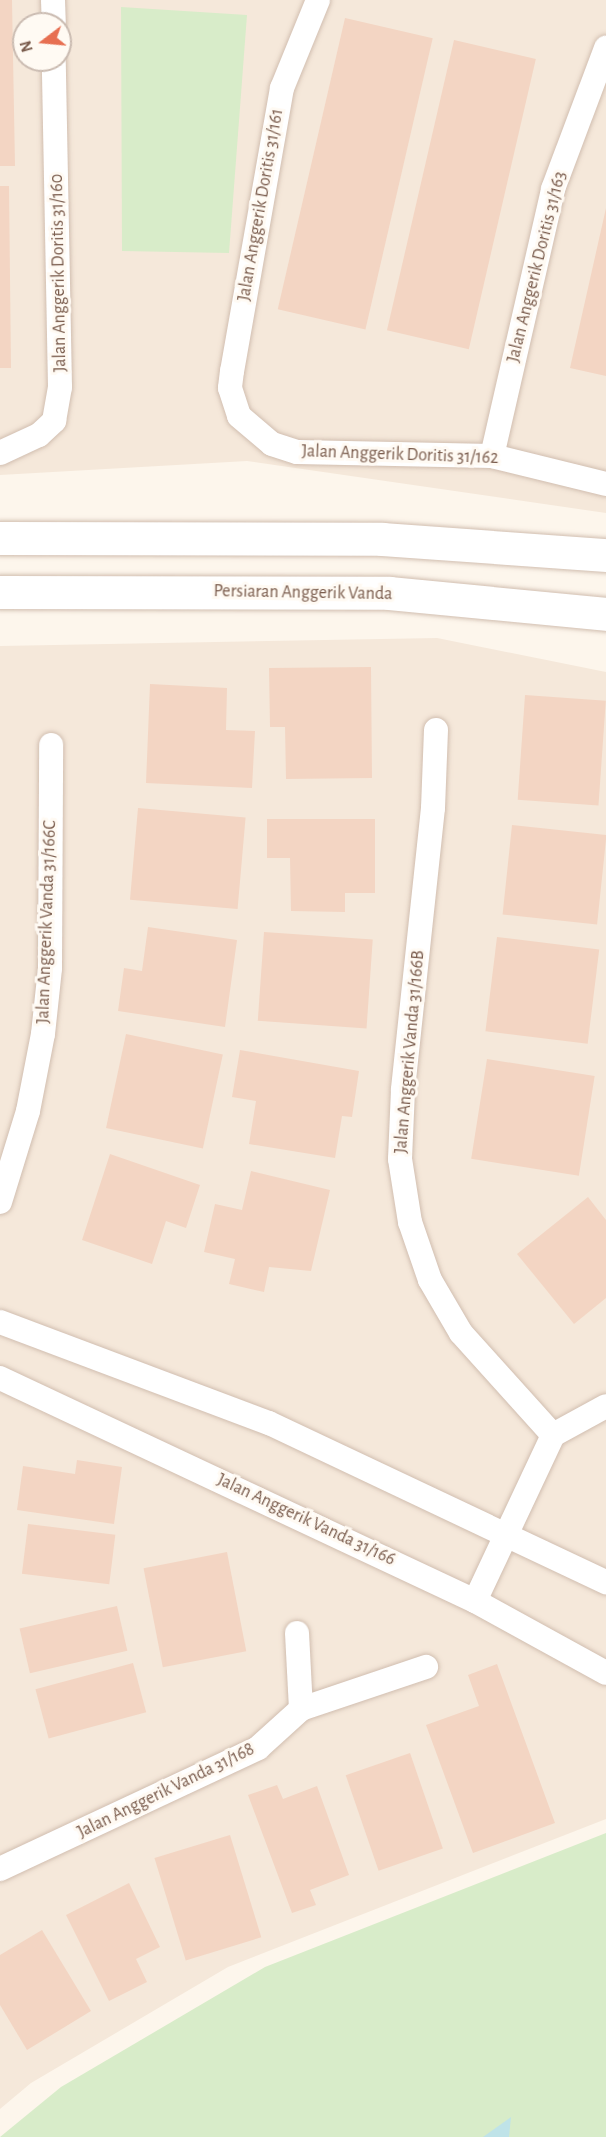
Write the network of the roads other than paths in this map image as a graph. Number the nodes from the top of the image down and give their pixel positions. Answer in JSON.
{"nodes":[{"id":1,"x":318,"y":0,"type":"edge"},
{"id":2,"x":606,"y":48,"type":"edge"},
{"id":3,"x":54,"y":72,"type":"edge"},
{"id":4,"x":239,"y":416,"type":"joint"},
{"id":5,"x":0,"y":453,"type":"edge"},
{"id":6,"x":492,"y":456,"type":"junction"},
{"id":7,"x":606,"y":484,"type":"edge"},
{"id":8,"x":0,"y":538,"type":"edge"},
{"id":9,"x":606,"y":555,"type":"edge"},
{"id":10,"x":0,"y":592,"type":"edge"},
{"id":11,"x":606,"y":614,"type":"edge"},
{"id":12,"x":436,"y":730,"type":"dead end"},
{"id":13,"x":51,"y":745,"type":"dead end"},
{"id":14,"x":0,"y":1202,"type":"edge"},
{"id":15,"x":0,"y":1322,"type":"edge"},
{"id":16,"x":0,"y":1378,"type":"edge"},
{"id":17,"x":606,"y":1406,"type":"edge"},
{"id":18,"x":553,"y":1435,"type":"junction"},
{"id":19,"x":509,"y":1534,"type":"junction"},
{"id":20,"x":606,"y":1582,"type":"edge"},
{"id":21,"x":475,"y":1601,"type":"junction"},
{"id":22,"x":297,"y":1633,"type":"dead end"},
{"id":23,"x":426,"y":1667,"type":"dead end"},
{"id":24,"x":606,"y":1672,"type":"edge"},
{"id":25,"x":301,"y":1709,"type":"junction"},
{"id":26,"x":0,"y":1869,"type":"edge"}],
"edges":[{"from":1,"to":4,"type":"street","name":"Jalan Anggerik Doritis 31/161"},
{"from":2,"to":6,"type":"street","name":"Jalan Anggerik Doritis 31/163"},
{"from":3,"to":5,"type":"street","name":"Jalan Anggerik Doritis 31/160"},
{"from":4,"to":6,"type":"street","name":"Jalan Anggerik Doritis 31/162"},
{"from":6,"to":7,"type":"street","name":"Jalan Anggerik Doritis 31/162"},
{"from":8,"to":9,"type":"street"},
{"from":10,"to":11,"type":"street","name":"Persiaran Anggerik Vanda"},
{"from":12,"to":18,"type":"street","name":"Jalan Anggerik Vanda 31/166B"},
{"from":13,"to":14,"type":"street","name":"Jalan Anggerik Vanda 31/166C"},
{"from":15,"to":19,"type":"street"},
{"from":16,"to":21,"type":"street","name":"Jalan Anggerik Vanda 31/166"},
{"from":17,"to":18,"type":"street"},
{"from":18,"to":19,"type":"street"},
{"from":19,"to":20,"type":"street"},
{"from":19,"to":21,"type":"street"},
{"from":21,"to":24,"type":"street","name":"Jalan Anggerik Vanda 31/166"},
{"from":22,"to":25,"type":"street"},
{"from":23,"to":25,"type":"street","name":"Jalan Anggerik Vanda 31/168"},
{"from":25,"to":26,"type":"street","name":"Jalan Anggerik Vanda 31/168"}]}
